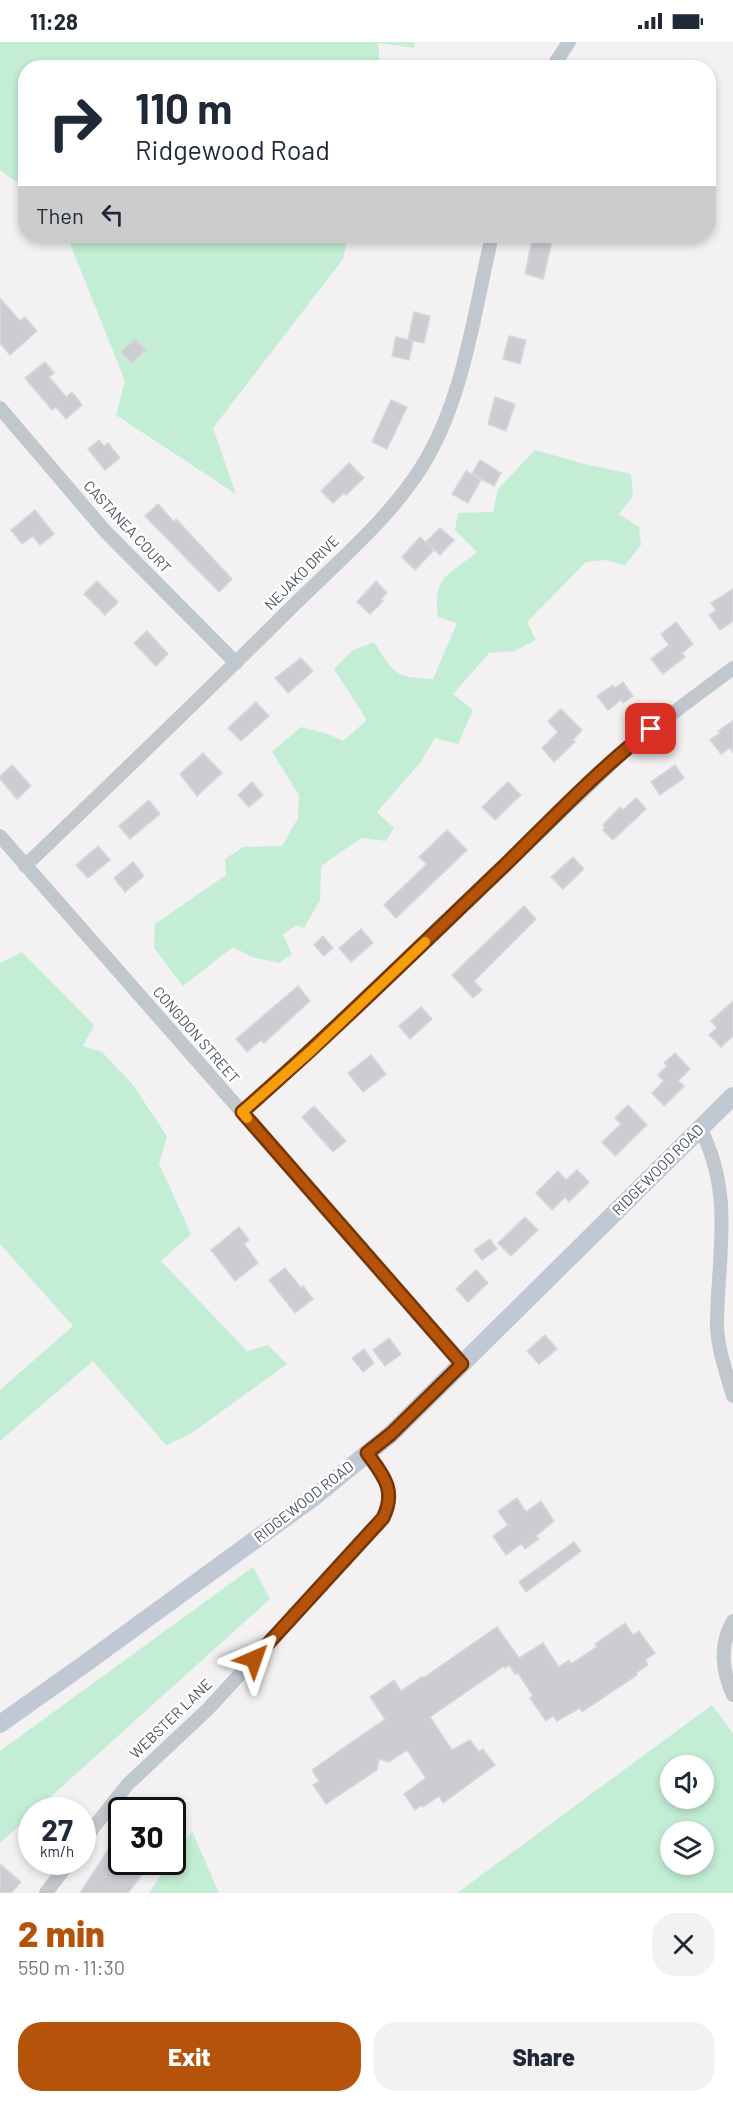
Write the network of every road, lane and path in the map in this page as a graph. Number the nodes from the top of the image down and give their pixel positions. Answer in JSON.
{"nodes":[{"id":1,"x":568,"y":42,"type":"edge"},
{"id":2,"x":557,"y":60,"type":"edge"},
{"id":3,"x":490,"y":243,"type":"edge"},
{"id":4,"x":0,"y":408,"type":"edge"},
{"id":5,"x":236,"y":663,"type":"junction"},
{"id":6,"x":733,"y":668,"type":"edge"},
{"id":7,"x":0,"y":836,"type":"edge"},
{"id":8,"x":26,"y":866,"type":"junction"},
{"id":9,"x":733,"y":1096,"type":"edge"},
{"id":10,"x":242,"y":1112,"type":"junction"},
{"id":11,"x":700,"y":1128,"type":"junction"},
{"id":12,"x":462,"y":1364,"type":"junction"},
{"id":13,"x":733,"y":1396,"type":"edge"},
{"id":14,"x":367,"y":1453,"type":"junction"},
{"id":15,"x":733,"y":1621,"type":"edge"},
{"id":16,"x":733,"y":1695,"type":"edge"},
{"id":17,"x":0,"y":1724,"type":"edge"},
{"id":18,"x":96,"y":1824,"type":"edge"},
{"id":19,"x":59,"y":1875,"type":"edge"},
{"id":20,"x":46,"y":1893,"type":"edge"}],
"edges":[{"from":1,"to":2,"type":"street"},
{"from":3,"to":5,"type":"street","name":"NEJAKO DRIVE"},
{"from":4,"to":5,"type":"street","name":"CASTANEA COURT"},
{"from":5,"to":8,"type":"street","name":"NEJAKO DRIVE"},
{"from":6,"to":10,"type":"street"},
{"from":7,"to":8,"type":"street","name":"CONGDON STREET"},
{"from":8,"to":10,"type":"street","name":"CONGDON STREET"},
{"from":9,"to":11,"type":"main road","name":"RIDGEWOOD ROAD"},
{"from":10,"to":12,"type":"street","name":"CONGDON STREET"},
{"from":11,"to":12,"type":"main road","name":"RIDGEWOOD ROAD"},
{"from":11,"to":13,"type":"street"},
{"from":12,"to":14,"type":"main road","name":"RIDGEWOOD ROAD"},
{"from":14,"to":17,"type":"main road","name":"RIDGEWOOD ROAD"},
{"from":14,"to":18,"type":"street","name":"WEBSTER LANE"},
{"from":15,"to":16,"type":"street"},
{"from":19,"to":20,"type":"street"}]}
